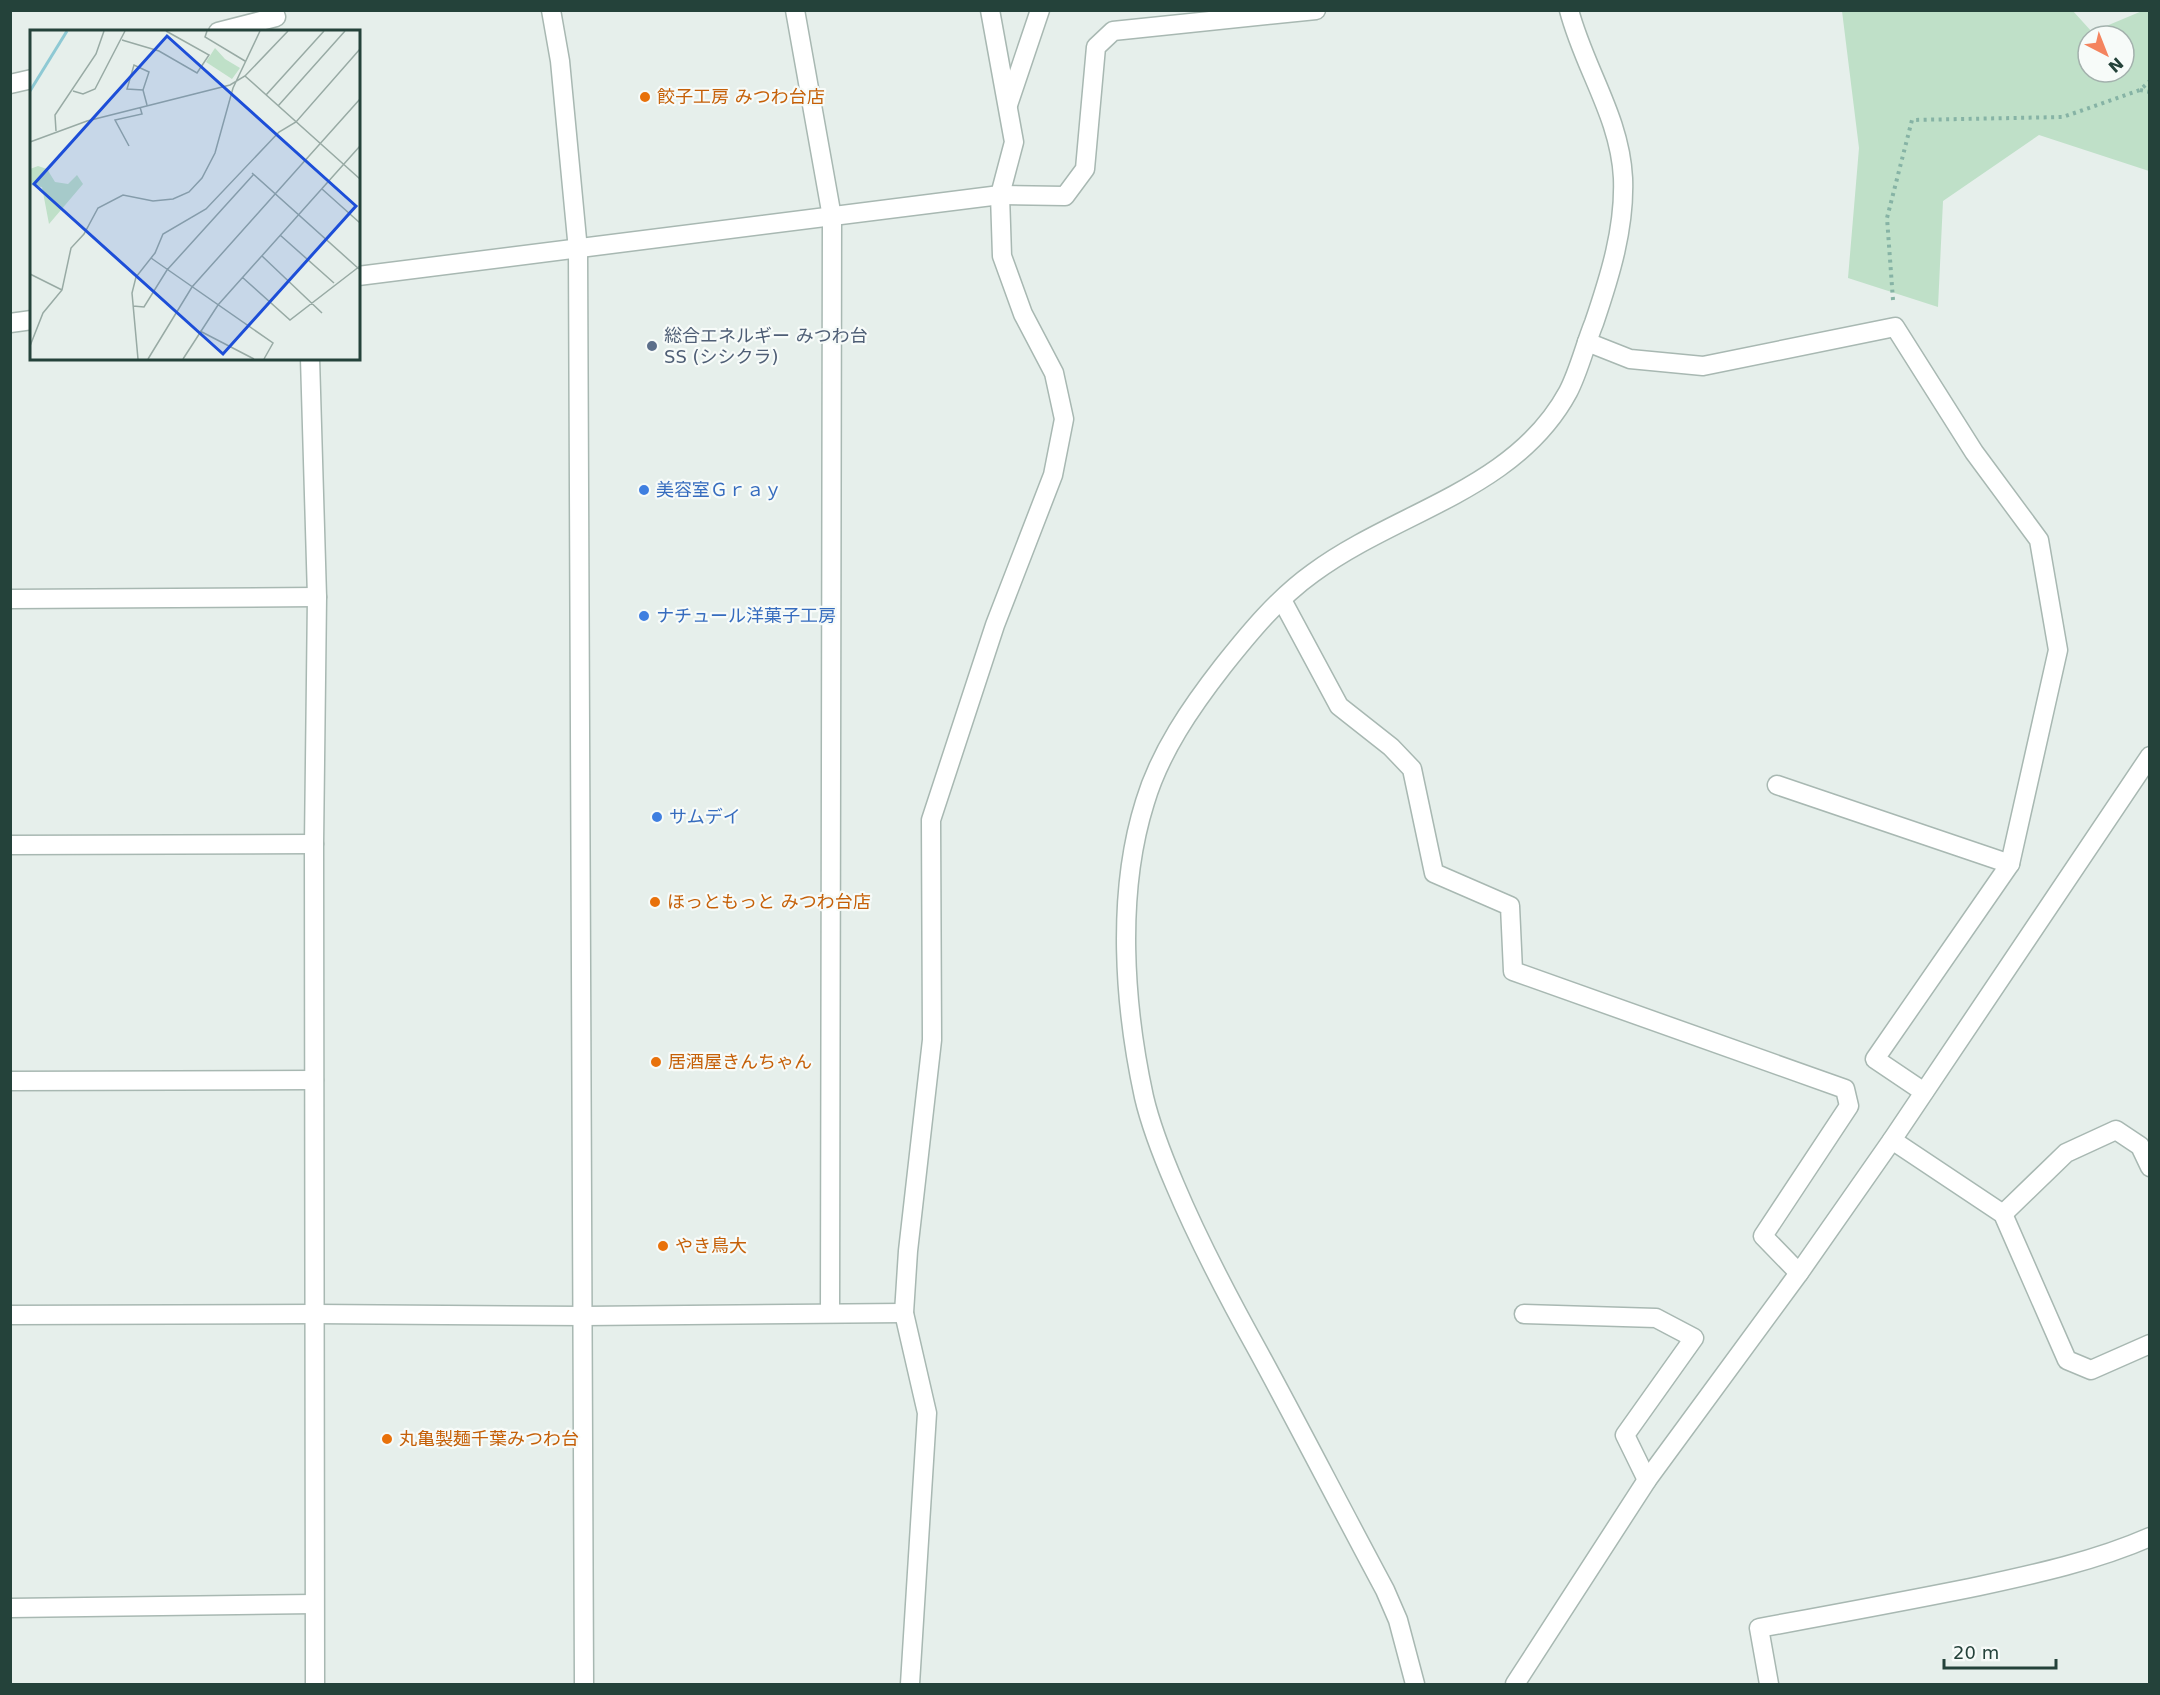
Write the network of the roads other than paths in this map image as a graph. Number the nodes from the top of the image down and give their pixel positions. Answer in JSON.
{"nodes":[{"id":1,"x":550,"y":10,"type":"edge"},
{"id":2,"x":795,"y":10,"type":"edge"},
{"id":3,"x":990,"y":10,"type":"edge"},
{"id":4,"x":1040,"y":10,"type":"edge"},
{"id":5,"x":1316,"y":10,"type":"edge"},
{"id":6,"x":1569,"y":10,"type":"edge"},
{"id":7,"x":276,"y":20,"type":"edge"},
{"id":8,"x":228,"y":30,"type":"edge"},
{"id":9,"x":30,"y":79,"type":"edge"},
{"id":10,"x":10,"y":84,"type":"edge"},
{"id":11,"x":1008,"y":105,"type":"junction"},
{"id":12,"x":1000,"y":195,"type":"junction"},
{"id":13,"x":832,"y":217,"type":"junction"},
{"id":14,"x":578,"y":250,"type":"junction"},
{"id":15,"x":360,"y":276,"type":"edge"},
{"id":16,"x":30,"y":320,"type":"edge"},
{"id":17,"x":10,"y":323,"type":"edge"},
{"id":18,"x":1587,"y":342,"type":"junction"},
{"id":19,"x":310,"y":360,"type":"edge"},
{"id":20,"x":317,"y":597,"type":"junction"},
{"id":21,"x":10,"y":599,"type":"edge"},
{"id":22,"x":1281,"y":600,"type":"junction"},
{"id":23,"x":2150,"y":756,"type":"edge"},
{"id":24,"x":1777,"y":785,"type":"dead end"},
{"id":25,"x":314,"y":844,"type":"junction"},
{"id":26,"x":10,"y":845,"type":"edge"},
{"id":27,"x":2010,"y":864,"type":"junction"},
{"id":28,"x":314,"y":1080,"type":"junction"},
{"id":29,"x":10,"y":1081,"type":"edge"},
{"id":30,"x":1924,"y":1092,"type":"junction"},
{"id":31,"x":1892,"y":1140,"type":"junction"},
{"id":32,"x":2150,"y":1167,"type":"edge"},
{"id":33,"x":2003,"y":1214,"type":"junction"},
{"id":34,"x":1799,"y":1273,"type":"junction"},
{"id":35,"x":904,"y":1313,"type":"junction"},
{"id":36,"x":315,"y":1314,"type":"junction"},
{"id":37,"x":830,"y":1314,"type":"junction"},
{"id":38,"x":1524,"y":1314,"type":"dead end"},
{"id":39,"x":10,"y":1315,"type":"edge"},
{"id":40,"x":584,"y":1316,"type":"junction"},
{"id":41,"x":2150,"y":1344,"type":"edge"},
{"id":42,"x":1647,"y":1480,"type":"junction"},
{"id":43,"x":2150,"y":1537,"type":"edge"},
{"id":44,"x":314,"y":1604,"type":"junction"},
{"id":45,"x":10,"y":1608,"type":"edge"},
{"id":46,"x":315,"y":1684,"type":"edge"},
{"id":47,"x":584,"y":1684,"type":"edge"},
{"id":48,"x":910,"y":1684,"type":"edge"},
{"id":49,"x":1415,"y":1684,"type":"edge"},
{"id":50,"x":1515,"y":1684,"type":"edge"},
{"id":51,"x":1769,"y":1684,"type":"edge"}],
"edges":[{"from":1,"to":14,"type":"street"},
{"from":2,"to":13,"type":"street"},
{"from":3,"to":11,"type":"street"},
{"from":4,"to":11,"type":"street"},
{"from":5,"to":12,"type":"street"},
{"from":6,"to":18,"type":"street"},
{"from":7,"to":8,"type":"street"},
{"from":9,"to":10,"type":"street"},
{"from":11,"to":12,"type":"street"},
{"from":12,"to":13,"type":"street"},
{"from":12,"to":35,"type":"street"},
{"from":13,"to":14,"type":"street"},
{"from":13,"to":37,"type":"street"},
{"from":14,"to":15,"type":"street"},
{"from":14,"to":40,"type":"street"},
{"from":16,"to":17,"type":"street"},
{"from":18,"to":22,"type":"street"},
{"from":18,"to":27,"type":"street"},
{"from":19,"to":20,"type":"street"},
{"from":20,"to":21,"type":"street"},
{"from":20,"to":25,"type":"street"},
{"from":22,"to":34,"type":"street"},
{"from":22,"to":49,"type":"street"},
{"from":23,"to":30,"type":"street"},
{"from":24,"to":27,"type":"street"},
{"from":25,"to":26,"type":"street"},
{"from":25,"to":28,"type":"street"},
{"from":27,"to":30,"type":"street"},
{"from":28,"to":29,"type":"street"},
{"from":28,"to":36,"type":"street"},
{"from":30,"to":31,"type":"street"},
{"from":31,"to":33,"type":"street"},
{"from":31,"to":34,"type":"street"},
{"from":32,"to":33,"type":"street"},
{"from":33,"to":41,"type":"street"},
{"from":34,"to":42,"type":"street"},
{"from":35,"to":37,"type":"street"},
{"from":35,"to":48,"type":"street"},
{"from":36,"to":39,"type":"street"},
{"from":36,"to":40,"type":"street"},
{"from":36,"to":44,"type":"street"},
{"from":37,"to":40,"type":"street"},
{"from":38,"to":42,"type":"street"},
{"from":40,"to":47,"type":"street"},
{"from":42,"to":50,"type":"street"},
{"from":43,"to":51,"type":"street"},
{"from":44,"to":45,"type":"street"},
{"from":44,"to":46,"type":"street"}]}
